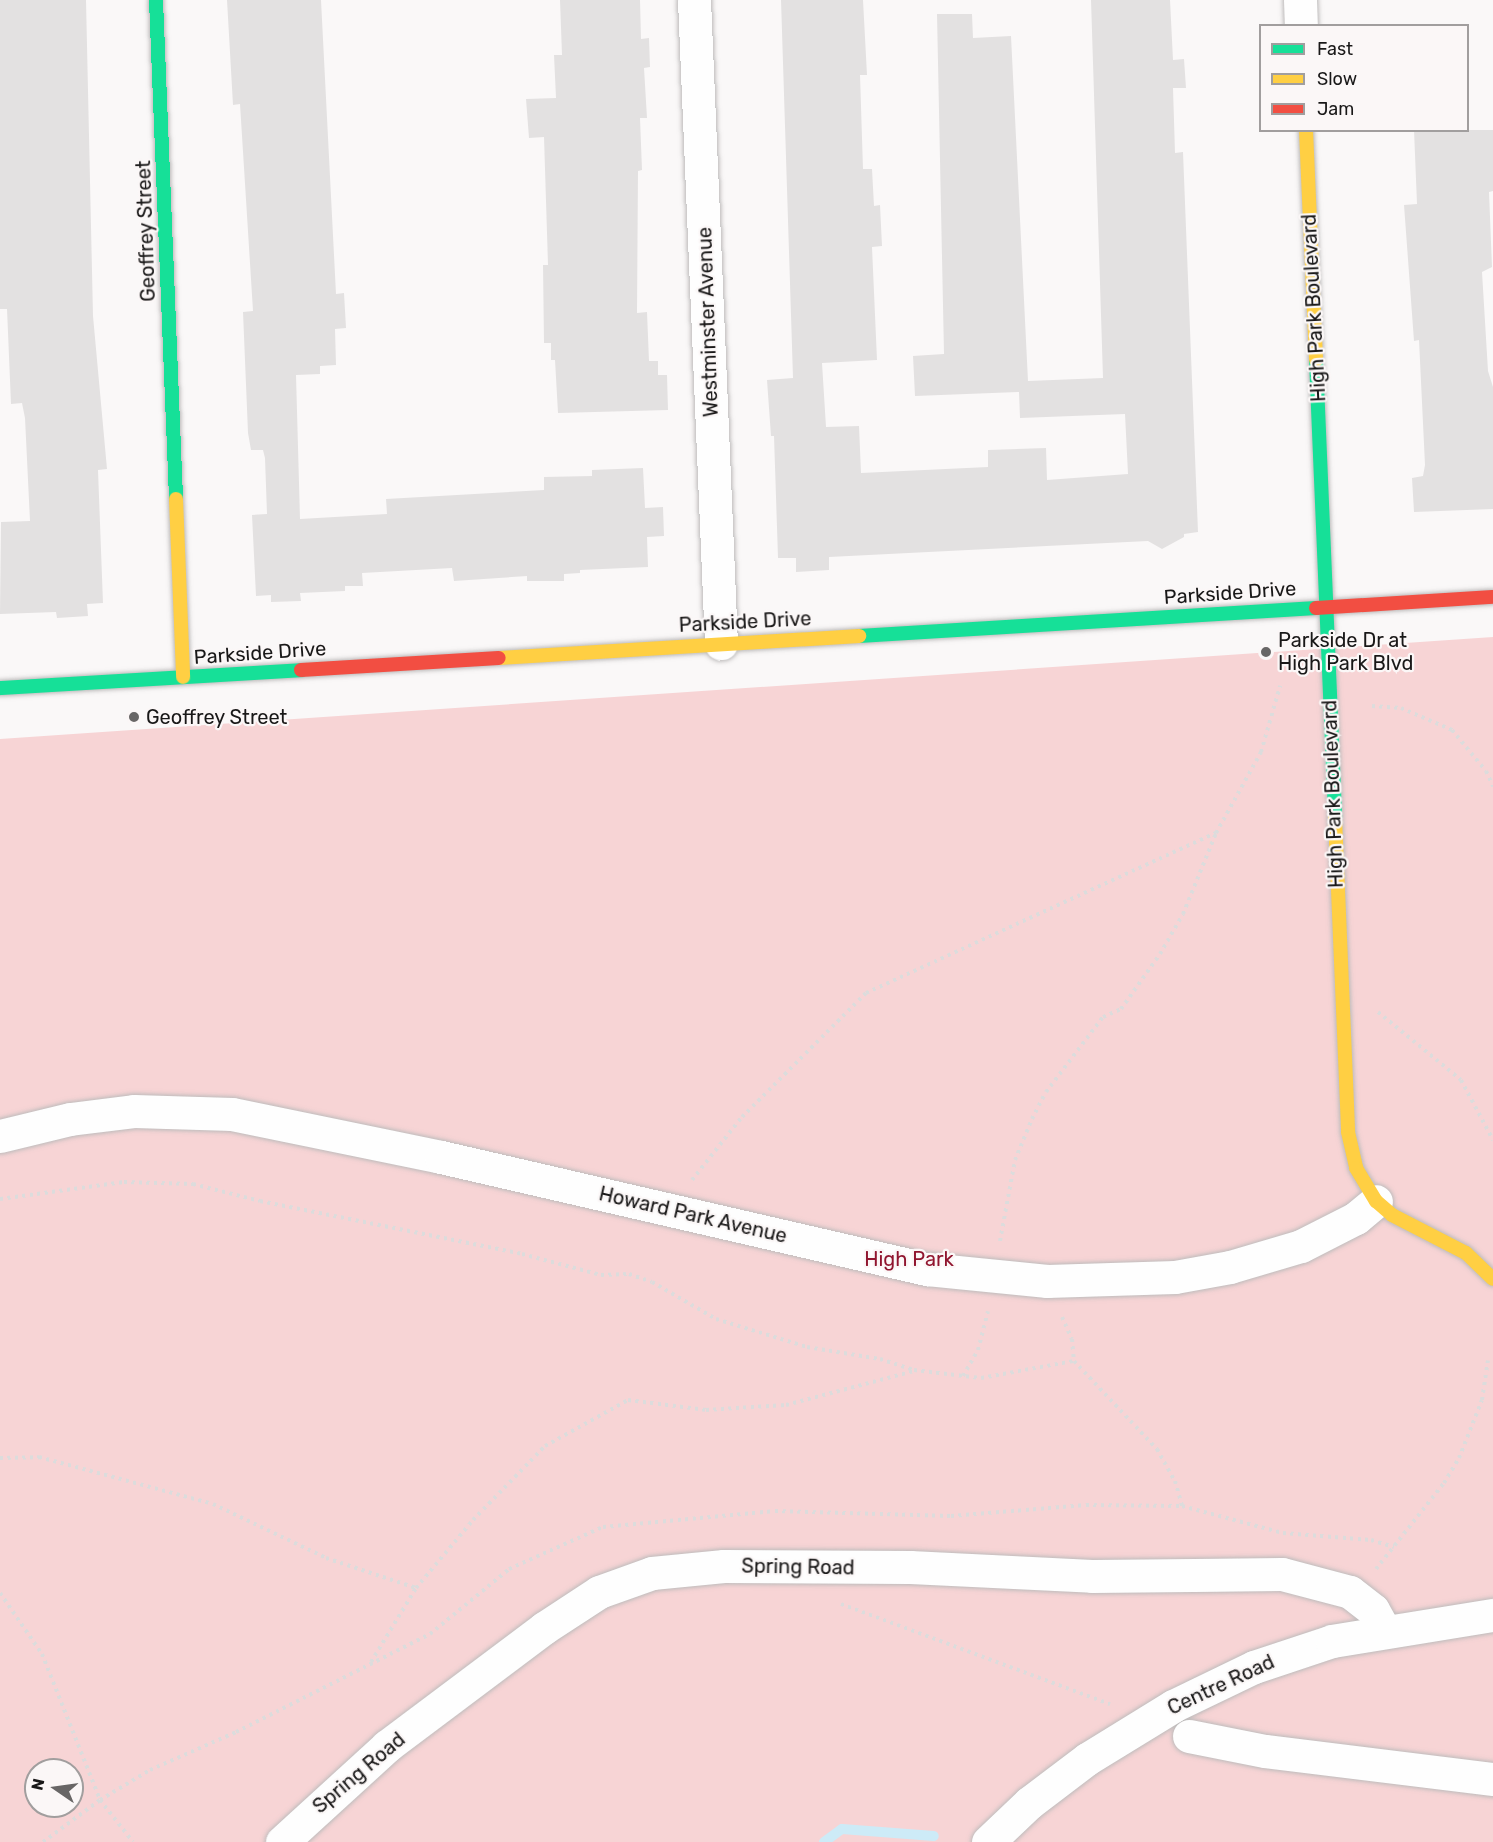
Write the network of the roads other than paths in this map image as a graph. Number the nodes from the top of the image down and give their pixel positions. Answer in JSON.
{"nodes":[{"id":1,"x":156,"y":0,"type":"edge"},
{"id":2,"x":694,"y":0,"type":"edge"},
{"id":3,"x":1300,"y":0,"type":"edge"},
{"id":4,"x":1301,"y":24,"type":"edge"},
{"id":5,"x":1306,"y":132,"type":"edge"},
{"id":6,"x":1493,"y":597,"type":"edge"},
{"id":7,"x":1325,"y":606,"type":"junction"},
{"id":8,"x":721,"y":643,"type":"junction"},
{"id":9,"x":183,"y":677,"type":"junction"},
{"id":10,"x":0,"y":688,"type":"edge"},
{"id":11,"x":0,"y":1136,"type":"edge"},
{"id":12,"x":1376,"y":1200,"type":"junction"},
{"id":13,"x":1493,"y":1279,"type":"edge"},
{"id":14,"x":1493,"y":1615,"type":"edge"},
{"id":15,"x":1384,"y":1630,"type":"junction"},
{"id":16,"x":1189,"y":1736,"type":"dead end"},
{"id":17,"x":1493,"y":1779,"type":"edge"},
{"id":18,"x":282,"y":1842,"type":"edge"},
{"id":19,"x":988,"y":1842,"type":"edge"}],
"edges":[{"from":1,"to":9,"type":"street","name":"Geoffrey Street"},
{"from":2,"to":8,"type":"street","name":"Westminster Avenue"},
{"from":3,"to":4,"type":"street"},
{"from":5,"to":7,"type":"street","name":"High Park Boulevard"},
{"from":6,"to":7,"type":"street","name":"Parkside Drive"},
{"from":7,"to":8,"type":"street","name":"Parkside Drive"},
{"from":7,"to":12,"type":"street","name":"High Park Boulevard"},
{"from":8,"to":9,"type":"street","name":"Parkside Drive"},
{"from":9,"to":10,"type":"street","name":"Parkside Drive"},
{"from":11,"to":12,"type":"street","name":"Howard Park Avenue"},
{"from":12,"to":13,"type":"street","name":"High Park Boulevard"},
{"from":14,"to":15,"type":"street","name":"Centre Road"},
{"from":15,"to":18,"type":"street","name":"Spring Road"},
{"from":15,"to":19,"type":"street","name":"Centre Road"},
{"from":16,"to":17,"type":"street"}]}
